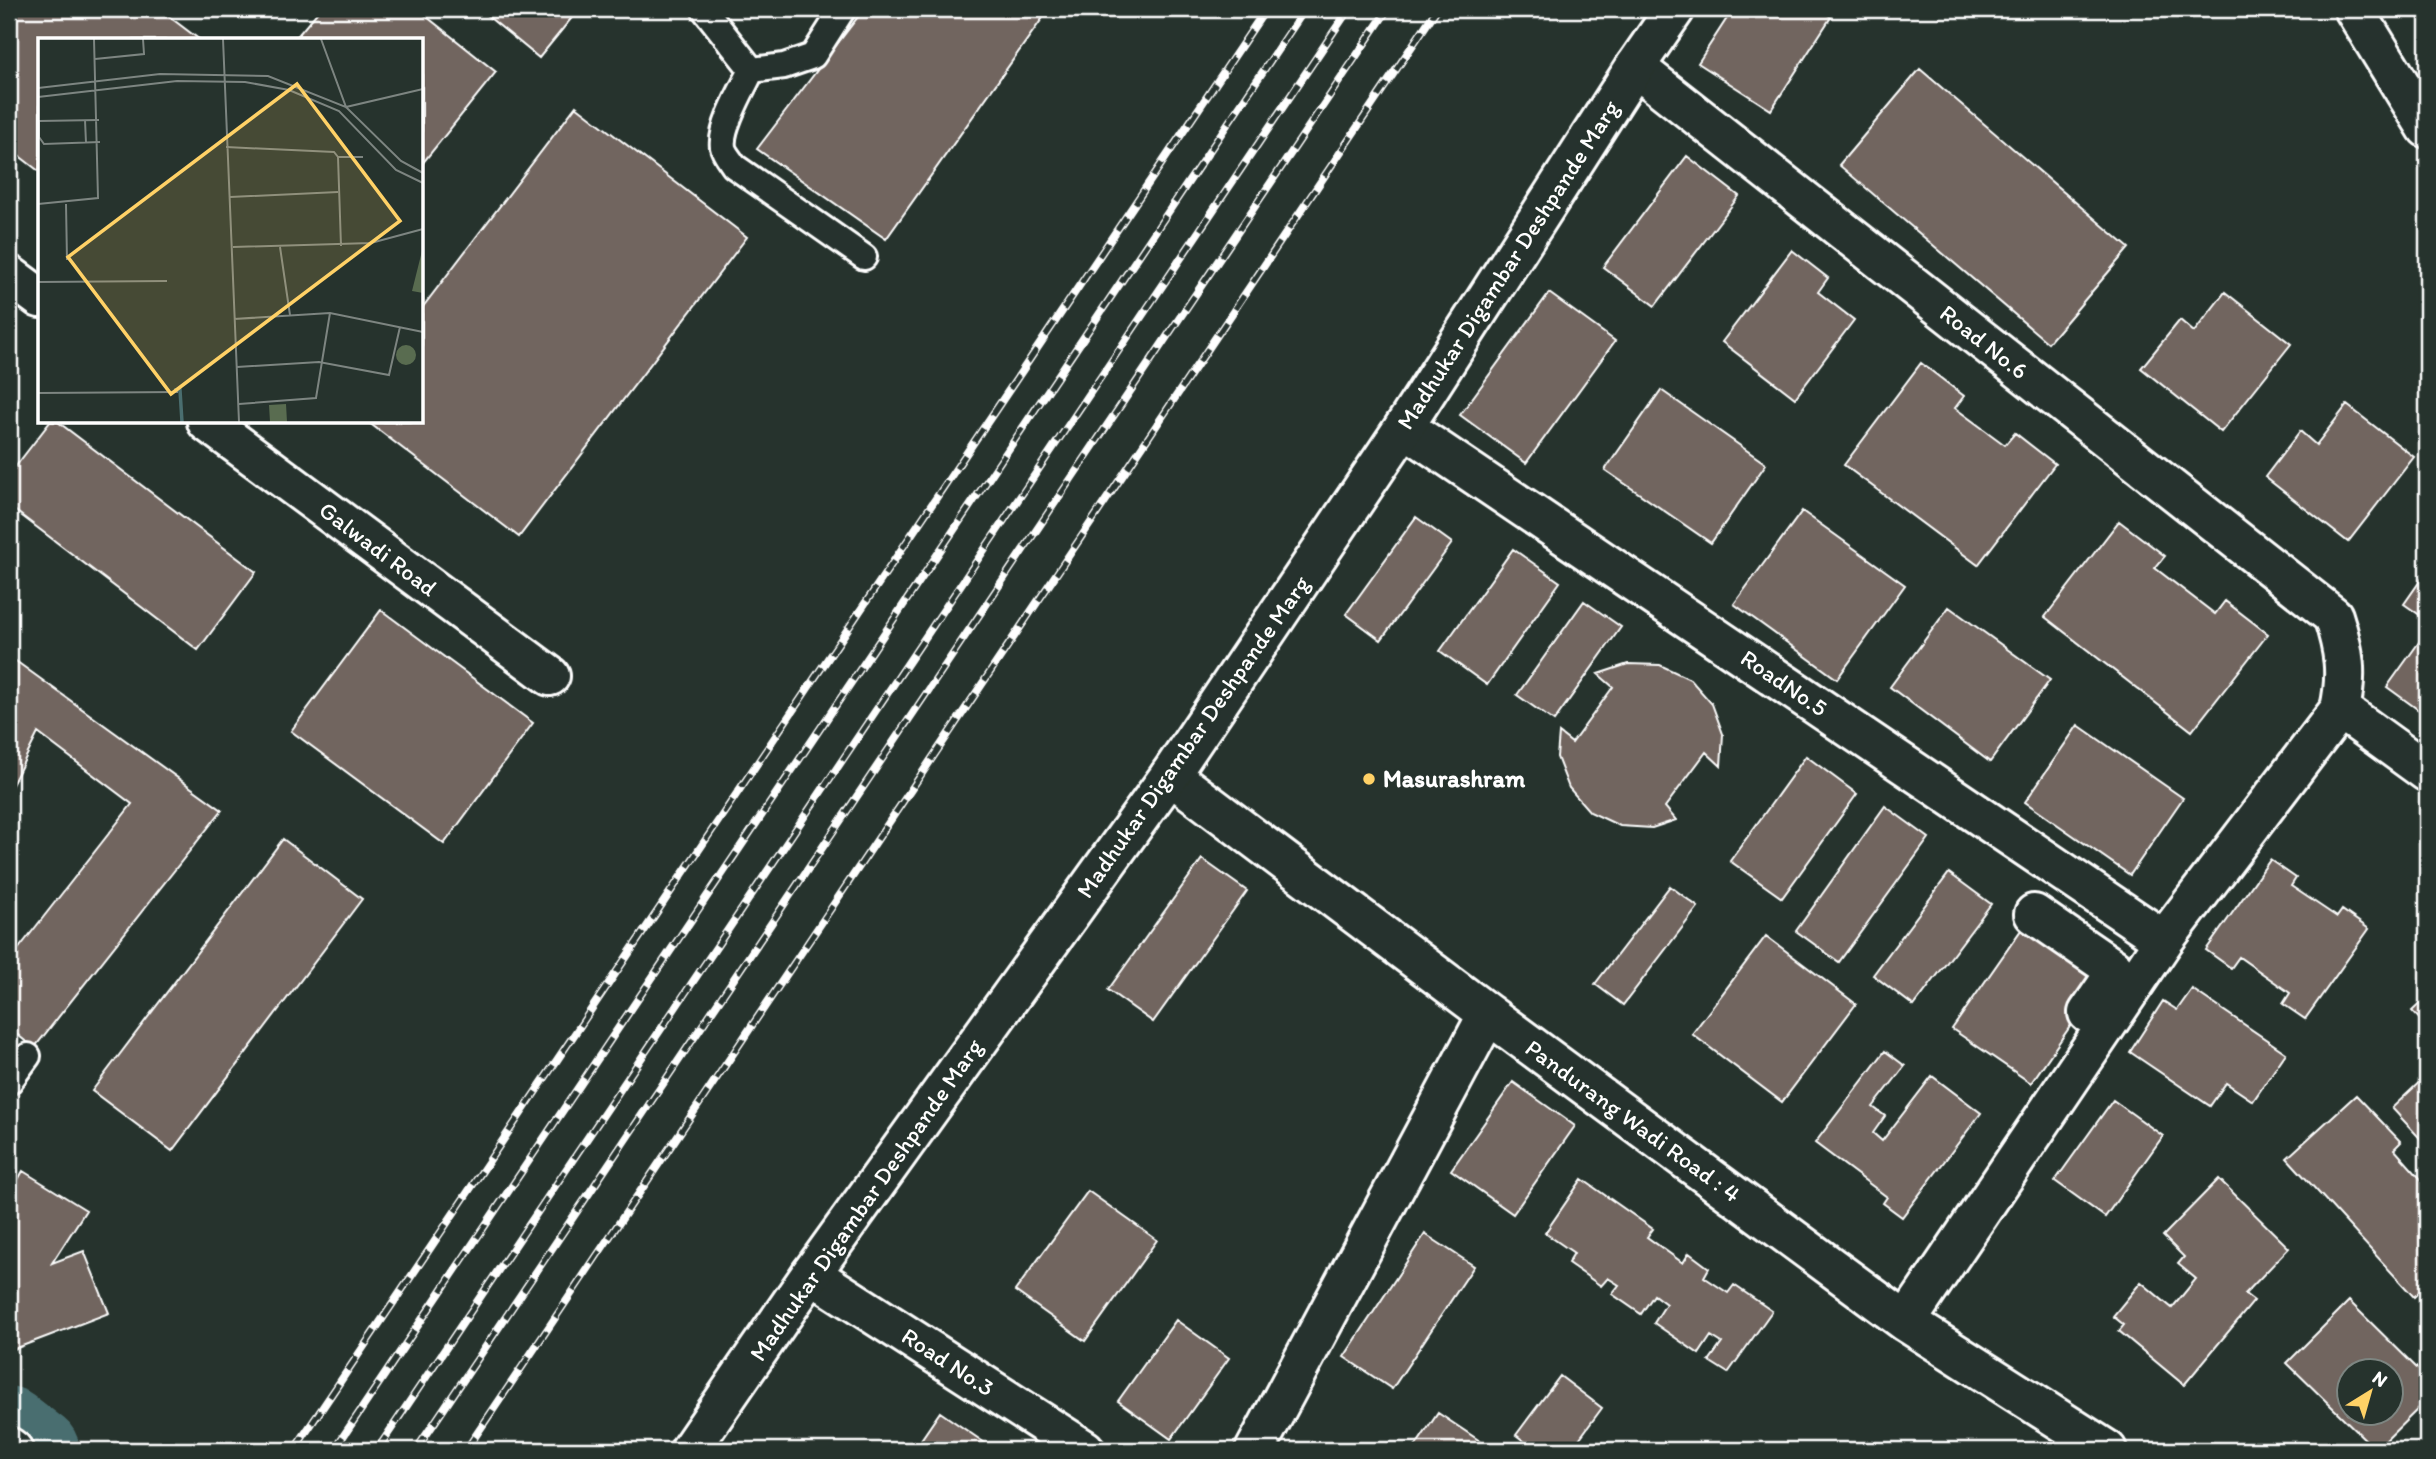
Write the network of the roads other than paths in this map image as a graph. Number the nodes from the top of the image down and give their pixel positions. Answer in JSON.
{"nodes":[{"id":1,"x":843,"y":9,"type":"edge"},
{"id":2,"x":1675,"y":9,"type":"edge"},
{"id":3,"x":2354,"y":9,"type":"edge"},
{"id":4,"x":709,"y":11,"type":"edge"},
{"id":5,"x":1634,"y":67,"type":"junction"},
{"id":6,"x":752,"y":70,"type":"junction"},
{"id":7,"x":2427,"y":128,"type":"edge"},
{"id":8,"x":864,"y":257,"type":"dead end"},
{"id":9,"x":9,"y":275,"type":"edge"},
{"id":10,"x":38,"y":297,"type":"edge"},
{"id":11,"x":209,"y":424,"type":"edge"},
{"id":12,"x":1404,"y":427,"type":"junction"},
{"id":13,"x":550,"y":676,"type":"dead end"},
{"id":14,"x":2340,"y":709,"type":"junction"},
{"id":15,"x":2427,"y":772,"type":"edge"},
{"id":16,"x":1170,"y":775,"type":"junction"},
{"id":17,"x":2101,"y":897,"type":"junction"},
{"id":18,"x":2034,"y":914,"type":"dead end"},
{"id":19,"x":2071,"y":939,"type":"junction"},
{"id":20,"x":2165,"y":940,"type":"junction"},
{"id":21,"x":1488,"y":1014,"type":"junction"},
{"id":22,"x":28,"y":1056,"type":"dead end"},
{"id":23,"x":9,"y":1082,"type":"edge"},
{"id":24,"x":2037,"y":1088,"type":"dead end"},
{"id":25,"x":811,"y":1274,"type":"junction"},
{"id":26,"x":1906,"y":1322,"type":"junction"},
{"id":27,"x":690,"y":1450,"type":"edge"},
{"id":28,"x":1085,"y":1450,"type":"edge"},
{"id":29,"x":1255,"y":1450,"type":"edge"},
{"id":30,"x":2107,"y":1450,"type":"edge"}],
"edges":[{"from":1,"to":6,"type":"lane"},
{"from":2,"to":5,"type":"street","name":"Madhukar Digambar Deshpande Marg"},
{"from":3,"to":7,"type":"street"},
{"from":4,"to":6,"type":"lane"},
{"from":5,"to":12,"type":"street","name":"Madhukar Digambar Deshpande Marg"},
{"from":5,"to":14,"type":"street","name":"Road No.6"},
{"from":6,"to":8,"type":"lane"},
{"from":9,"to":10,"type":"street"},
{"from":11,"to":13,"type":"street","name":"Galwadi Road"},
{"from":12,"to":16,"type":"street","name":"Madhukar Digambar Deshpande Marg"},
{"from":12,"to":17,"type":"street","name":"RoadNo.5"},
{"from":14,"to":15,"type":"street"},
{"from":14,"to":20,"type":"street"},
{"from":16,"to":21,"type":"street","name":"Pandurang Wadi Road : 4"},
{"from":16,"to":25,"type":"street","name":"Madhukar Digambar Deshpande Marg"},
{"from":17,"to":19,"type":"street"},
{"from":17,"to":20,"type":"street","name":"RoadNo.5"},
{"from":18,"to":19,"type":"street"},
{"from":19,"to":24,"type":"street"},
{"from":20,"to":26,"type":"street"},
{"from":21,"to":26,"type":"street","name":"Pandurang Wadi Road : 4"},
{"from":21,"to":29,"type":"street"},
{"from":22,"to":23,"type":"lane"},
{"from":25,"to":27,"type":"street","name":"Madhukar Digambar Deshpande Marg"},
{"from":25,"to":28,"type":"street","name":"Road No.3"},
{"from":26,"to":30,"type":"street","name":"Pandurang Wadi Road : 4"}]}
